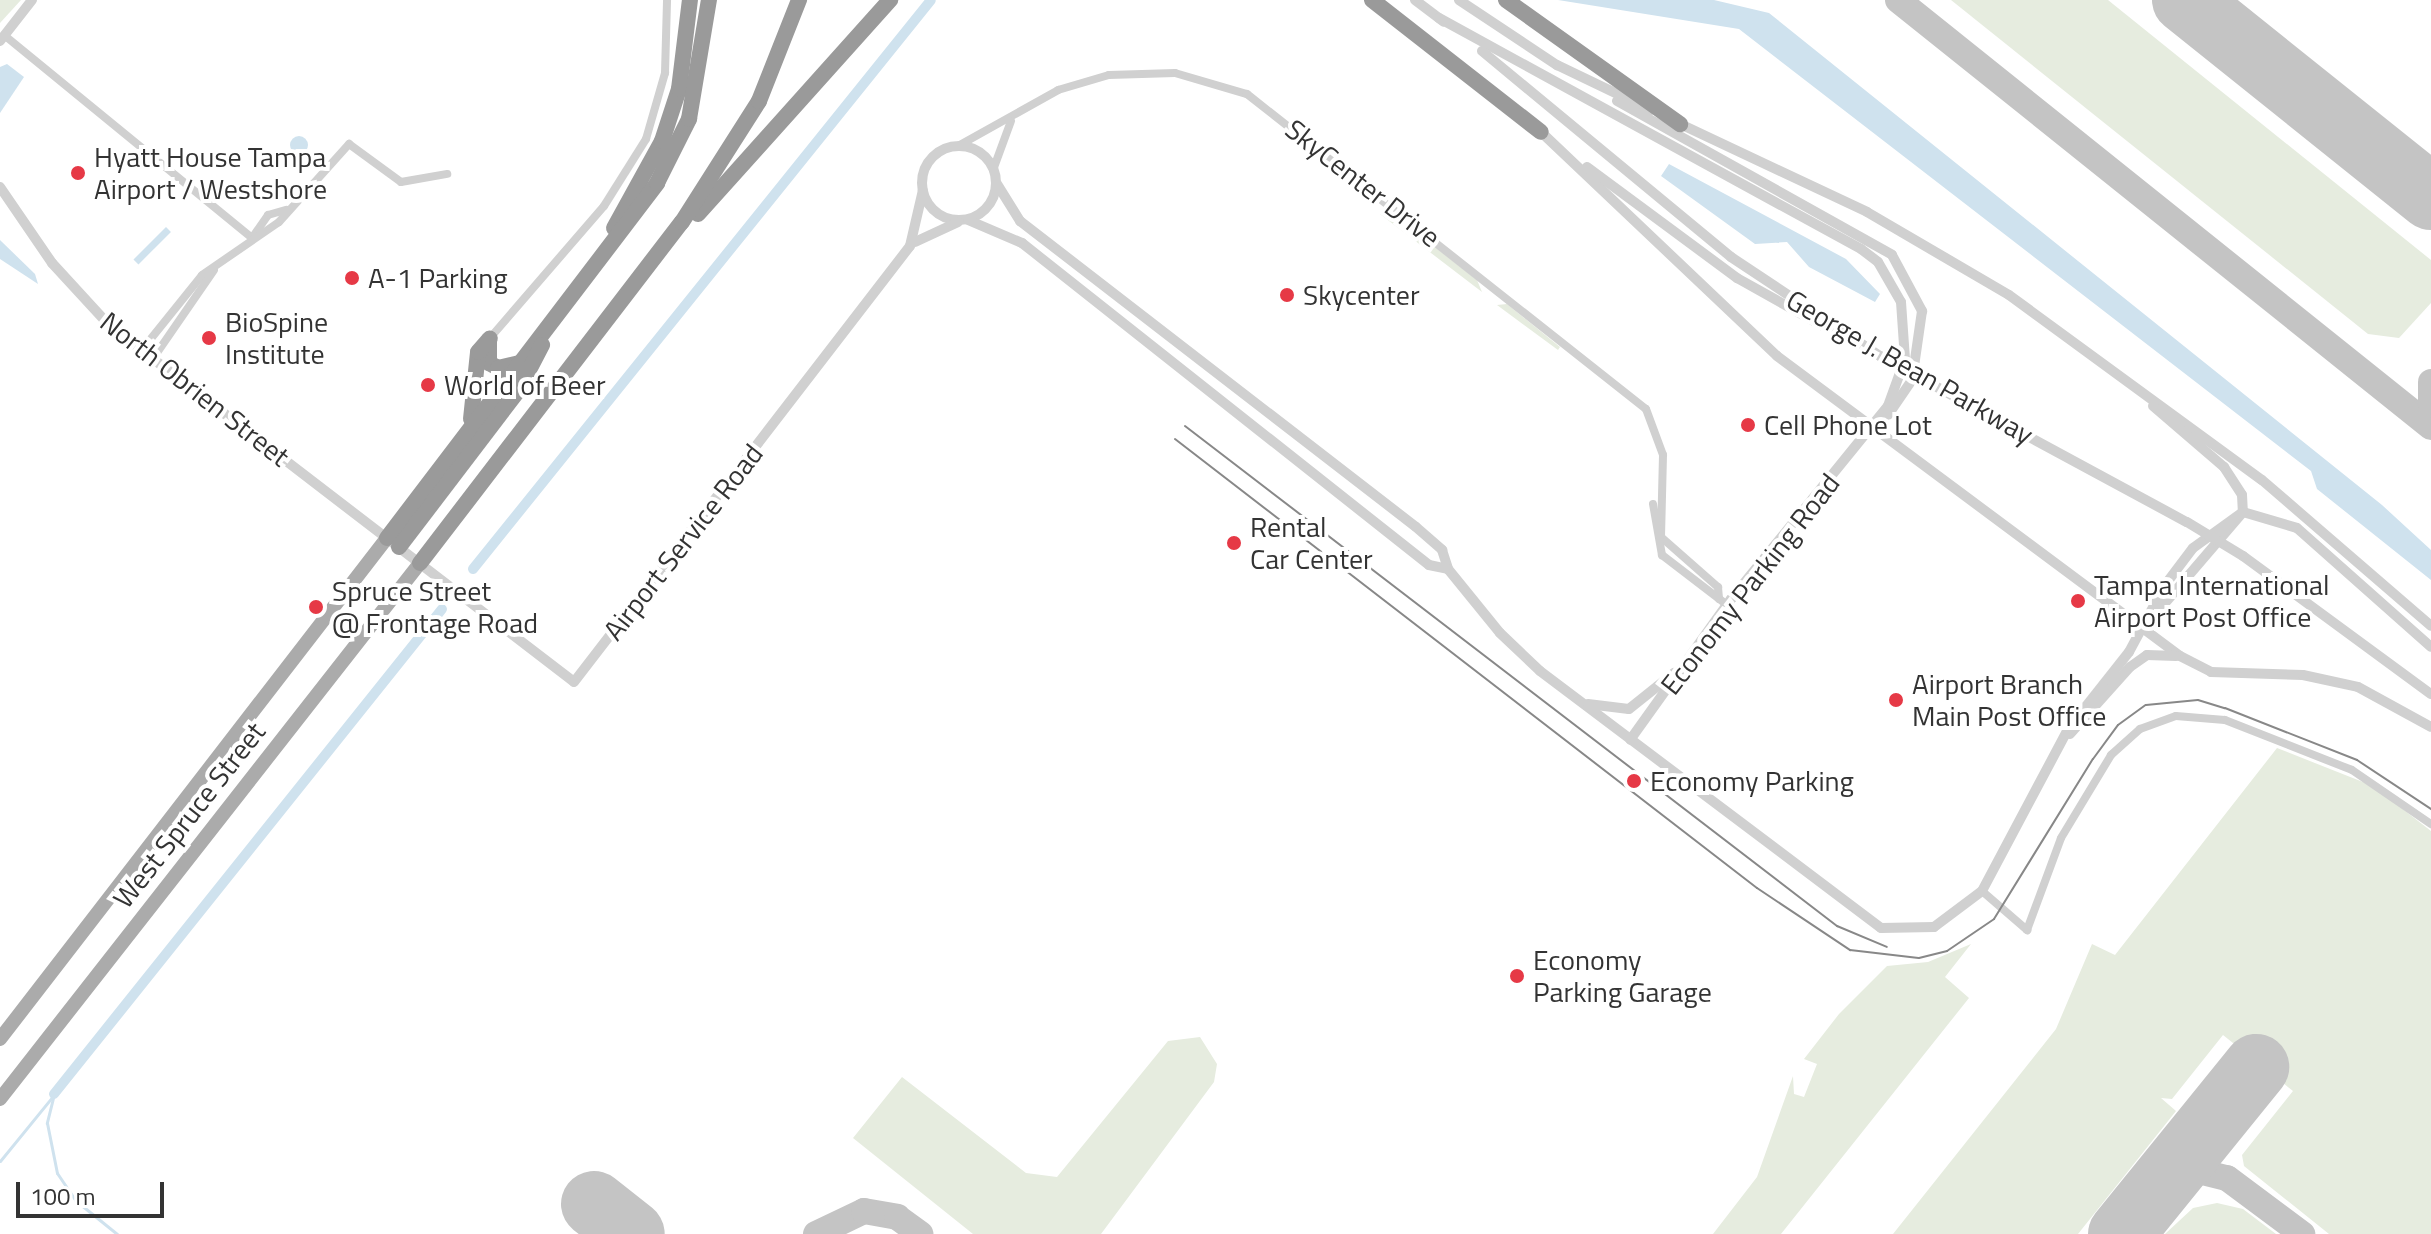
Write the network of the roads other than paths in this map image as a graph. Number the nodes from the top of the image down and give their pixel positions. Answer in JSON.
{"nodes":[{"id":1,"x":32,"y":0,"type":"edge"},
{"id":2,"x":667,"y":0,"type":"edge"},
{"id":3,"x":690,"y":0,"type":"edge"},
{"id":4,"x":709,"y":0,"type":"edge"},
{"id":5,"x":799,"y":0,"type":"edge"},
{"id":6,"x":890,"y":0,"type":"edge"},
{"id":7,"x":1363,"y":0,"type":"edge"},
{"id":8,"x":1372,"y":0,"type":"edge"},
{"id":9,"x":1415,"y":0,"type":"edge"},
{"id":10,"x":1459,"y":0,"type":"edge"},
{"id":11,"x":1506,"y":0,"type":"edge"},
{"id":12,"x":1439,"y":18,"type":"junction"},
{"id":13,"x":1416,"y":33,"type":"junction"},
{"id":14,"x":2,"y":38,"type":"edge"},
{"id":15,"x":1557,"y":65,"type":"junction"},
{"id":16,"x":1012,"y":120,"type":"junction"},
{"id":17,"x":1680,"y":124,"type":"junction"},
{"id":18,"x":1541,"y":132,"type":"junction"},
{"id":19,"x":958,"y":146,"type":"junction"},
{"id":20,"x":993,"y":170,"type":"junction"},
{"id":21,"x":447,"y":174,"type":"dead end"},
{"id":22,"x":997,"y":184,"type":"junction"},
{"id":23,"x":0,"y":187,"type":"edge"},
{"id":24,"x":923,"y":190,"type":"junction"},
{"id":25,"x":966,"y":220,"type":"junction"},
{"id":26,"x":252,"y":238,"type":"junction"},
{"id":27,"x":910,"y":246,"type":"junction"},
{"id":28,"x":214,"y":270,"type":"junction"},
{"id":29,"x":641,"y":278,"type":"junction"},
{"id":30,"x":578,"y":287,"type":"junction"},
{"id":31,"x":559,"y":311,"type":"junction"},
{"id":32,"x":490,"y":338,"type":"junction"},
{"id":33,"x":141,"y":351,"type":"junction"},
{"id":34,"x":2092,"y":354,"type":"junction"},
{"id":35,"x":1880,"y":356,"type":"junction"},
{"id":36,"x":152,"y":360,"type":"junction"},
{"id":37,"x":521,"y":362,"type":"junction"},
{"id":38,"x":1872,"y":430,"type":"junction"},
{"id":39,"x":467,"y":432,"type":"junction"},
{"id":40,"x":2243,"y":512,"type":"junction"},
{"id":41,"x":393,"y":542,"type":"junction"},
{"id":42,"x":420,"y":563,"type":"junction"},
{"id":43,"x":1448,"y":569,"type":"junction"},
{"id":44,"x":1723,"y":602,"type":"junction"},
{"id":45,"x":2431,"y":626,"type":"edge"},
{"id":46,"x":2142,"y":630,"type":"junction"},
{"id":47,"x":2431,"y":647,"type":"edge"},
{"id":48,"x":2180,"y":656,"type":"junction"},
{"id":49,"x":1685,"y":659,"type":"junction"},
{"id":50,"x":2431,"y":694,"type":"edge"},
{"id":51,"x":1578,"y":700,"type":"junction"},
{"id":52,"x":2431,"y":727,"type":"edge"},
{"id":53,"x":1630,"y":740,"type":"junction"},
{"id":54,"x":2060,"y":744,"type":"junction"},
{"id":55,"x":2431,"y":824,"type":"edge"},
{"id":56,"x":1982,"y":891,"type":"junction"},
{"id":57,"x":0,"y":1039,"type":"edge"},
{"id":58,"x":0,"y":1099,"type":"edge"}],
"edges":[{"from":1,"to":14,"type":"street"},
{"from":2,"to":32,"type":"street"},
{"from":3,"to":30,"type":"highway"},
{"from":4,"to":30,"type":"highway"},
{"from":5,"to":29,"type":"highway"},
{"from":6,"to":29,"type":"highway"},
{"from":7,"to":13,"type":"highway"},
{"from":8,"to":13,"type":"highway"},
{"from":9,"to":12,"type":"street","name":"George J. Bean Parkway"},
{"from":10,"to":15,"type":"street"},
{"from":11,"to":17,"type":"highway"},
{"from":12,"to":35,"type":"street","name":"George J. Bean Parkway"},
{"from":12,"to":38,"type":"street"},
{"from":13,"to":18,"type":"highway"},
{"from":14,"to":26,"type":"street"},
{"from":15,"to":17,"type":"street"},
{"from":15,"to":38,"type":"street"},
{"from":16,"to":19,"type":"street","name":"SkyCenter Drive"},
{"from":16,"to":20,"type":"street"},
{"from":16,"to":44,"type":"street","name":"SkyCenter Drive"},
{"from":17,"to":34,"type":"street"},
{"from":18,"to":35,"type":"street"},
{"from":18,"to":38,"type":"street"},
{"from":19,"to":20,"type":"street"},
{"from":19,"to":24,"type":"street"},
{"from":20,"to":22,"type":"street"},
{"from":21,"to":26,"type":"street"},
{"from":22,"to":25,"type":"street"},
{"from":22,"to":43,"type":"street"},
{"from":23,"to":33,"type":"street","name":"North Obrien Street"},
{"from":24,"to":25,"type":"street"},
{"from":24,"to":27,"type":"street","name":"Airport Service Road"},
{"from":25,"to":27,"type":"street","name":"Airport Service Road"},
{"from":25,"to":43,"type":"street"},
{"from":26,"to":28,"type":"street"},
{"from":27,"to":42,"type":"street","name":"Airport Service Road"},
{"from":28,"to":33,"type":"street"},
{"from":28,"to":36,"type":"street"},
{"from":29,"to":42,"type":"highway"},
{"from":30,"to":31,"type":"highway"},
{"from":31,"to":37,"type":"highway"},
{"from":31,"to":41,"type":"highway"},
{"from":32,"to":37,"type":"highway"},
{"from":32,"to":39,"type":"highway"},
{"from":33,"to":36,"type":"street","name":"North Obrien Street"},
{"from":34,"to":40,"type":"street"},
{"from":34,"to":45,"type":"street"},
{"from":35,"to":50,"type":"street","name":"George J. Bean Parkway","bridge":true},
{"from":36,"to":41,"type":"street","name":"North Obrien Street"},
{"from":37,"to":39,"type":"highway"},
{"from":38,"to":44,"type":"street","name":"Economy Parking Road"},
{"from":38,"to":46,"type":"street"},
{"from":39,"to":41,"type":"highway"},
{"from":40,"to":46,"type":"street"},
{"from":40,"to":47,"type":"street"},
{"from":41,"to":42,"type":"street","name":"North Obrien Street"},
{"from":41,"to":57,"type":"main road","name":"West Spruce Street"},
{"from":42,"to":58,"type":"main road","name":"West Spruce Street"},
{"from":43,"to":51,"type":"street"},
{"from":44,"to":49,"type":"street","name":"Economy Parking Road"},
{"from":46,"to":48,"type":"street"},
{"from":46,"to":54,"type":"street"},
{"from":48,"to":52,"type":"street"},
{"from":48,"to":54,"type":"street"},
{"from":49,"to":51,"type":"street"},
{"from":49,"to":53,"type":"street","name":"Economy Parking Road"},
{"from":51,"to":53,"type":"street"},
{"from":53,"to":56,"type":"street"},
{"from":54,"to":56,"type":"street"},
{"from":55,"to":56,"type":"street"}]}
